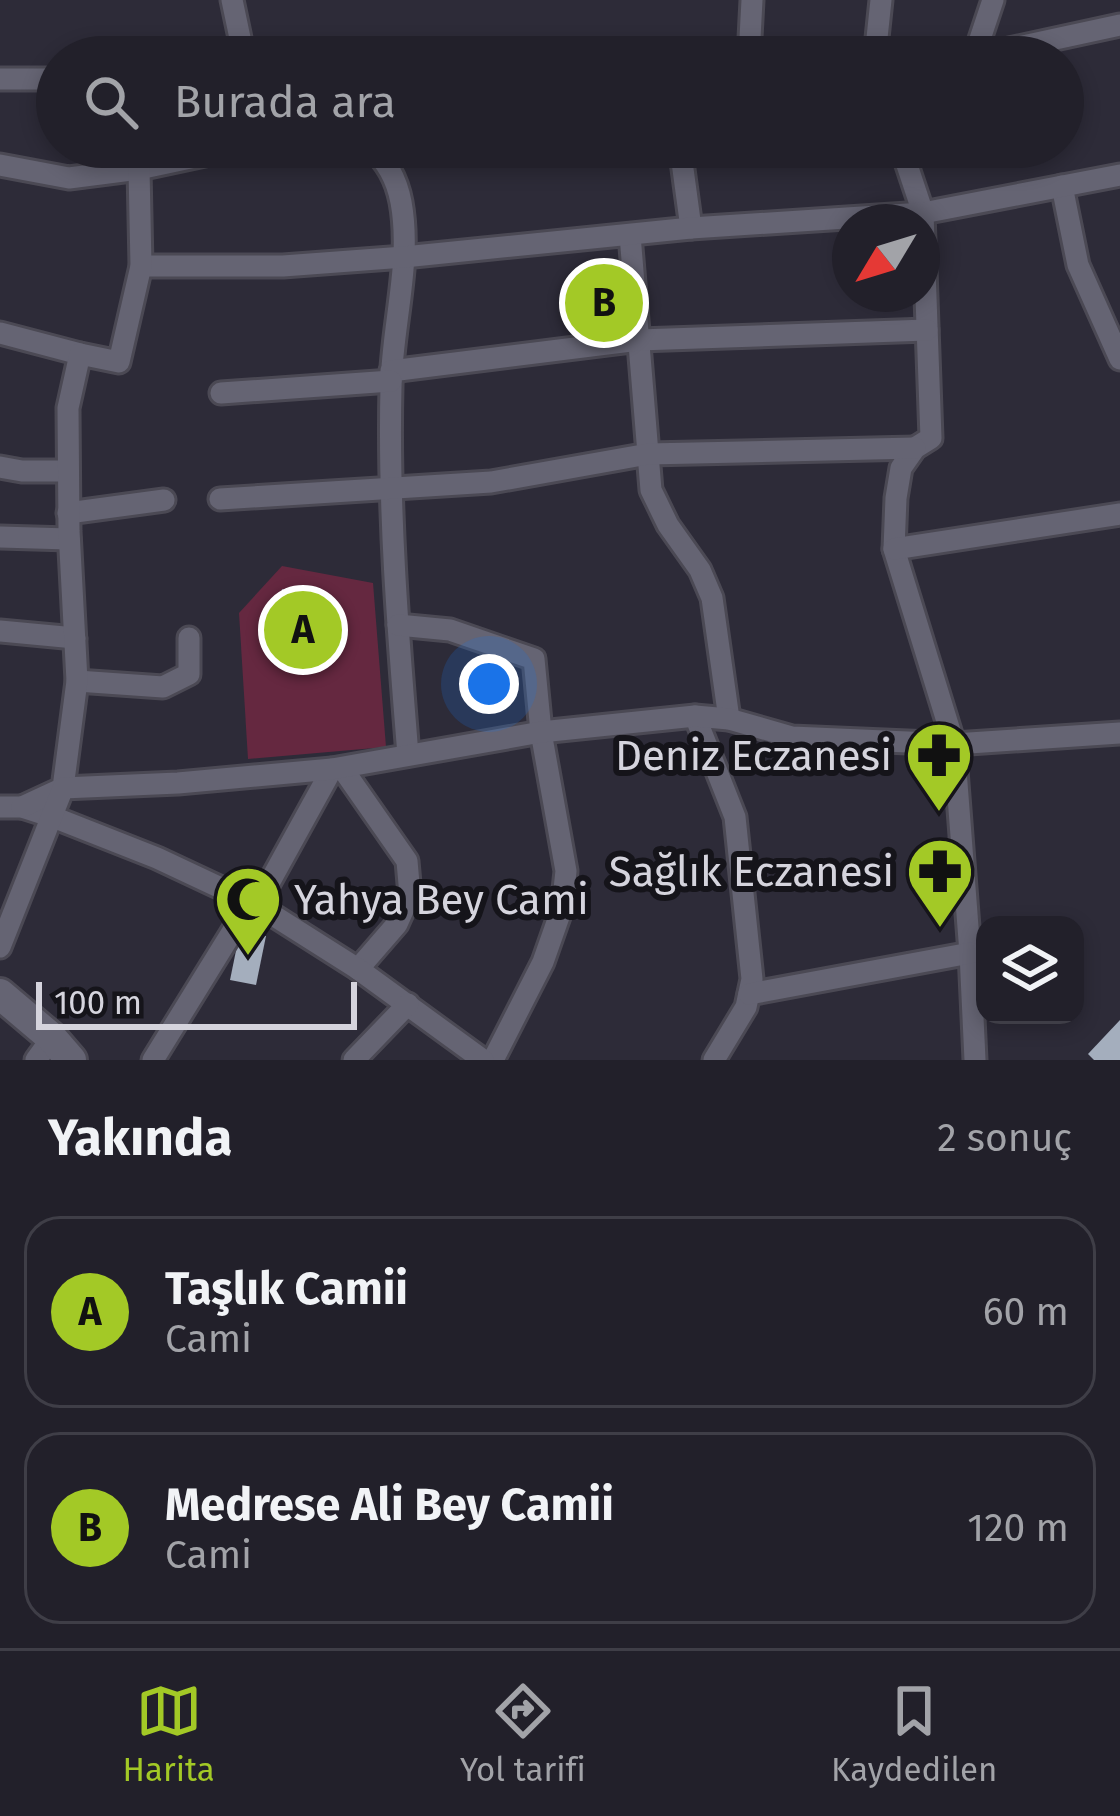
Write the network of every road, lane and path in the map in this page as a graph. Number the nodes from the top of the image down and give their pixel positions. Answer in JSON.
{"nodes":[{"id":1,"x":232,"y":0,"type":"edge"},
{"id":2,"x":752,"y":0,"type":"edge"},
{"id":3,"x":881,"y":0,"type":"edge"},
{"id":4,"x":993,"y":0,"type":"edge"},
{"id":5,"x":1120,"y":25,"type":"edge"},
{"id":6,"x":240,"y":36,"type":"edge"},
{"id":7,"x":750,"y":36,"type":"edge"},
{"id":8,"x":877,"y":36,"type":"edge"},
{"id":9,"x":980,"y":36,"type":"edge"},
{"id":10,"x":1069,"y":36,"type":"edge"},
{"id":11,"x":0,"y":79,"type":"edge"},
{"id":12,"x":36,"y":79,"type":"edge"},
{"id":13,"x":0,"y":165,"type":"edge"},
{"id":14,"x":148,"y":168,"type":"edge"},
{"id":15,"x":388,"y":168,"type":"edge"},
{"id":16,"x":683,"y":168,"type":"edge"},
{"id":17,"x":908,"y":168,"type":"edge"},
{"id":18,"x":139,"y":170,"type":"junction"},
{"id":19,"x":1120,"y":176,"type":"edge"},
{"id":20,"x":1062,"y":186,"type":"junction"},
{"id":21,"x":919,"y":204,"type":"edge"},
{"id":22,"x":940,"y":210,"type":"edge"},
{"id":23,"x":832,"y":219,"type":"edge"},
{"id":24,"x":692,"y":228,"type":"junction"},
{"id":25,"x":630,"y":235,"type":"junction"},
{"id":26,"x":404,"y":256,"type":"junction"},
{"id":27,"x":141,"y":266,"type":"junction"},
{"id":28,"x":926,"y":312,"type":"edge"},
{"id":29,"x":927,"y":330,"type":"junction"},
{"id":30,"x":0,"y":333,"type":"edge"},
{"id":31,"x":639,"y":340,"type":"junction"},
{"id":32,"x":80,"y":354,"type":"junction"},
{"id":33,"x":1120,"y":359,"type":"edge"},
{"id":34,"x":391,"y":376,"type":"junction"},
{"id":35,"x":221,"y":393,"type":"dead end"},
{"id":36,"x":915,"y":448,"type":"junction"},
{"id":37,"x":648,"y":454,"type":"junction"},
{"id":38,"x":0,"y":466,"type":"edge"},
{"id":39,"x":68,"y":471,"type":"junction"},
{"id":40,"x":389,"y":487,"type":"junction"},
{"id":41,"x":220,"y":499,"type":"dead end"},
{"id":42,"x":164,"y":500,"type":"dead end"},
{"id":43,"x":68,"y":513,"type":"junction"},
{"id":44,"x":1120,"y":514,"type":"edge"},
{"id":45,"x":0,"y":537,"type":"edge"},
{"id":46,"x":69,"y":539,"type":"junction"},
{"id":47,"x":894,"y":549,"type":"junction"},
{"id":48,"x":398,"y":625,"type":"junction"},
{"id":49,"x":0,"y":631,"type":"edge"},
{"id":50,"x":75,"y":638,"type":"junction"},
{"id":51,"x":189,"y":638,"type":"dead end"},
{"id":52,"x":77,"y":681,"type":"junction"},
{"id":53,"x":695,"y":716,"type":"junction"},
{"id":54,"x":729,"y":719,"type":"junction"},
{"id":55,"x":542,"y":732,"type":"junction"},
{"id":56,"x":1120,"y":733,"type":"edge"},
{"id":57,"x":954,"y":744,"type":"junction"},
{"id":58,"x":408,"y":755,"type":"junction"},
{"id":59,"x":337,"y":769,"type":"junction"},
{"id":60,"x":63,"y":788,"type":"junction"},
{"id":61,"x":11,"y":807,"type":"edge"},
{"id":62,"x":53,"y":817,"type":"junction"},
{"id":63,"x":254,"y":904,"type":"junction"},
{"id":64,"x":0,"y":947,"type":"edge"},
{"id":65,"x":970,"y":952,"type":"junction"},
{"id":66,"x":358,"y":969,"type":"junction"},
{"id":67,"x":0,"y":994,"type":"edge"},
{"id":68,"x":749,"y":994,"type":"junction"},
{"id":69,"x":408,"y":1004,"type":"junction"},
{"id":70,"x":53,"y":1053,"type":"edge"},
{"id":71,"x":93,"y":1060,"type":"edge"},
{"id":72,"x":153,"y":1060,"type":"edge"},
{"id":73,"x":354,"y":1060,"type":"edge"},
{"id":74,"x":483,"y":1060,"type":"edge"},
{"id":75,"x":493,"y":1060,"type":"edge"},
{"id":76,"x":714,"y":1060,"type":"edge"},
{"id":77,"x":975,"y":1060,"type":"edge"}],
"edges":[{"from":1,"to":6,"type":"street"},
{"from":2,"to":7,"type":"street"},
{"from":3,"to":8,"type":"street"},
{"from":4,"to":9,"type":"street"},
{"from":5,"to":10,"type":"street"},
{"from":11,"to":12,"type":"street"},
{"from":13,"to":18,"type":"street"},
{"from":14,"to":18,"type":"street"},
{"from":15,"to":26,"type":"street"},
{"from":16,"to":24,"type":"street"},
{"from":17,"to":21,"type":"street"},
{"from":18,"to":27,"type":"street"},
{"from":19,"to":20,"type":"street"},
{"from":20,"to":22,"type":"street"},
{"from":20,"to":33,"type":"street"},
{"from":23,"to":24,"type":"street"},
{"from":24,"to":25,"type":"street"},
{"from":25,"to":26,"type":"street"},
{"from":25,"to":31,"type":"street"},
{"from":26,"to":27,"type":"street"},
{"from":26,"to":34,"type":"street"},
{"from":27,"to":32,"type":"street"},
{"from":28,"to":29,"type":"street"},
{"from":29,"to":31,"type":"street"},
{"from":29,"to":36,"type":"street"},
{"from":30,"to":32,"type":"street"},
{"from":31,"to":34,"type":"street"},
{"from":31,"to":37,"type":"street"},
{"from":32,"to":39,"type":"street"},
{"from":34,"to":35,"type":"street"},
{"from":34,"to":40,"type":"street"},
{"from":36,"to":37,"type":"street"},
{"from":36,"to":47,"type":"street"},
{"from":37,"to":40,"type":"street"},
{"from":37,"to":54,"type":"street"},
{"from":38,"to":39,"type":"street"},
{"from":39,"to":43,"type":"street"},
{"from":40,"to":41,"type":"street"},
{"from":40,"to":48,"type":"street"},
{"from":42,"to":43,"type":"street"},
{"from":43,"to":46,"type":"street"},
{"from":44,"to":47,"type":"street"},
{"from":45,"to":46,"type":"street"},
{"from":46,"to":50,"type":"street"},
{"from":47,"to":57,"type":"street"},
{"from":48,"to":55,"type":"street"},
{"from":48,"to":58,"type":"street"},
{"from":49,"to":50,"type":"street"},
{"from":50,"to":52,"type":"street"},
{"from":51,"to":52,"type":"street"},
{"from":52,"to":60,"type":"street"},
{"from":53,"to":54,"type":"street"},
{"from":53,"to":55,"type":"street"},
{"from":53,"to":68,"type":"street"},
{"from":54,"to":57,"type":"street"},
{"from":55,"to":58,"type":"street"},
{"from":55,"to":75,"type":"street"},
{"from":56,"to":57,"type":"street"},
{"from":57,"to":65,"type":"street"},
{"from":58,"to":59,"type":"street"},
{"from":59,"to":60,"type":"street"},
{"from":59,"to":63,"type":"street"},
{"from":59,"to":66,"type":"street"},
{"from":60,"to":61,"type":"street"},
{"from":60,"to":62,"type":"street"},
{"from":61,"to":62,"type":"street"},
{"from":62,"to":63,"type":"street"},
{"from":62,"to":64,"type":"street"},
{"from":63,"to":66,"type":"street"},
{"from":63,"to":72,"type":"street"},
{"from":65,"to":68,"type":"street"},
{"from":65,"to":77,"type":"street"},
{"from":66,"to":69,"type":"street"},
{"from":67,"to":70,"type":"main road"},
{"from":68,"to":76,"type":"street"},
{"from":69,"to":73,"type":"street"},
{"from":69,"to":74,"type":"street"},
{"from":70,"to":71,"type":"main road"}]}
